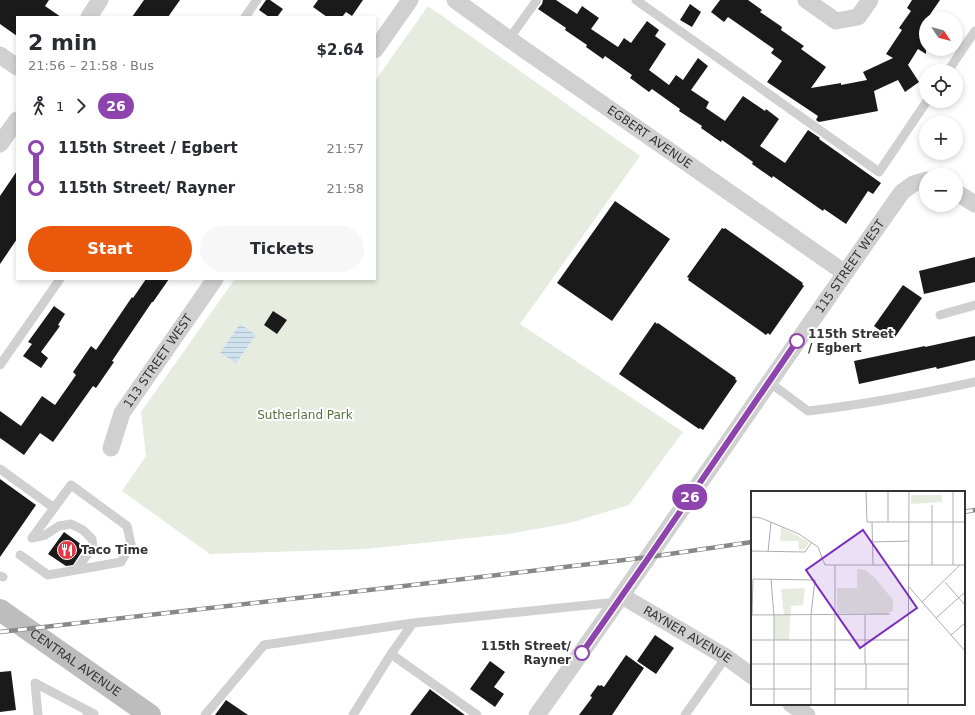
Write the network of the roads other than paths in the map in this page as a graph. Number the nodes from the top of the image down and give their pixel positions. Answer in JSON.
{"nodes":[{"id":1,"x":100,"y":0,"type":"edge"},
{"id":2,"x":256,"y":0,"type":"edge"},
{"id":3,"x":410,"y":0,"type":"edge"},
{"id":4,"x":456,"y":0,"type":"edge"},
{"id":5,"x":537,"y":0,"type":"edge"},
{"id":6,"x":636,"y":0,"type":"edge"},
{"id":7,"x":806,"y":0,"type":"edge"},
{"id":8,"x":870,"y":0,"type":"edge"},
{"id":9,"x":89,"y":16,"type":"edge"},
{"id":10,"x":246,"y":16,"type":"edge"},
{"id":11,"x":975,"y":31,"type":"edge"},
{"id":12,"x":510,"y":39,"type":"junction"},
{"id":13,"x":376,"y":49,"type":"edge"},
{"id":14,"x":0,"y":55,"type":"edge"},
{"id":15,"x":953,"y":64,"type":"edge"},
{"id":16,"x":16,"y":66,"type":"edge"},
{"id":17,"x":922,"y":108,"type":"edge"},
{"id":18,"x":16,"y":121,"type":"edge"},
{"id":19,"x":0,"y":144,"type":"edge"},
{"id":20,"x":919,"y":182,"type":"edge"},
{"id":21,"x":963,"y":196,"type":"edge"},
{"id":22,"x":975,"y":204,"type":"edge"},
{"id":23,"x":845,"y":273,"type":"junction"},
{"id":24,"x":59,"y":280,"type":"edge"},
{"id":25,"x":214,"y":280,"type":"edge"},
{"id":26,"x":975,"y":305,"type":"edge"},
{"id":27,"x":940,"y":315,"type":"dead end"},
{"id":28,"x":0,"y":365,"type":"edge"},
{"id":29,"x":769,"y":382,"type":"junction"},
{"id":30,"x":975,"y":382,"type":"edge"},
{"id":31,"x":111,"y":448,"type":"dead end"},
{"id":32,"x":0,"y":468,"type":"edge"},
{"id":33,"x":54,"y":508,"type":"junction"},
{"id":34,"x":20,"y":555,"type":"dead end"},
{"id":35,"x":76,"y":570,"type":"junction"},
{"id":36,"x":620,"y":599,"type":"junction"},
{"id":37,"x":0,"y":610,"type":"edge"},
{"id":38,"x":413,"y":623,"type":"junction"},
{"id":39,"x":391,"y":654,"type":"junction"},
{"id":40,"x":726,"y":657,"type":"junction"},
{"id":41,"x":751,"y":675,"type":"edge"},
{"id":42,"x":793,"y":705,"type":"edge"},
{"id":43,"x":38,"y":715,"type":"edge"},
{"id":44,"x":92,"y":715,"type":"edge"},
{"id":45,"x":150,"y":715,"type":"edge"},
{"id":46,"x":205,"y":715,"type":"edge"},
{"id":47,"x":353,"y":715,"type":"edge"},
{"id":48,"x":477,"y":715,"type":"edge"},
{"id":49,"x":537,"y":715,"type":"edge"},
{"id":50,"x":685,"y":715,"type":"edge"},
{"id":51,"x":807,"y":715,"type":"edge"}],
"edges":[{"from":1,"to":9,"type":"street"},
{"from":2,"to":10,"type":"lane"},
{"from":3,"to":13,"type":"street"},
{"from":4,"to":12,"type":"street","name":"EGBERT AVENUE"},
{"from":5,"to":12,"type":"lane"},
{"from":6,"to":17,"type":"lane"},
{"from":7,"to":8,"type":"street"},
{"from":11,"to":15,"type":"lane"},
{"from":12,"to":23,"type":"street","name":"EGBERT AVENUE"},
{"from":14,"to":16,"type":"street"},
{"from":18,"to":19,"type":"street"},
{"from":20,"to":23,"type":"street","name":"115 STREET WEST"},
{"from":21,"to":22,"type":"street"},
{"from":23,"to":29,"type":"street","name":"115 STREET WEST"},
{"from":24,"to":28,"type":"lane"},
{"from":25,"to":31,"type":"street","name":"113 STREET WEST"},
{"from":26,"to":27,"type":"lane"},
{"from":29,"to":30,"type":"lane"},
{"from":29,"to":36,"type":"street","name":"115 STREET WEST"},
{"from":32,"to":33,"type":"lane"},
{"from":33,"to":35,"type":"lane"},
{"from":33,"to":35,"type":"lane"},
{"from":34,"to":35,"type":"lane"},
{"from":36,"to":38,"type":"lane"},
{"from":36,"to":40,"type":"street","name":"RAYNER AVENUE"},
{"from":36,"to":49,"type":"street","name":"115 STREET WEST"},
{"from":37,"to":45,"type":"main road","name":"CENTRAL AVENUE"},
{"from":38,"to":39,"type":"lane"},
{"from":38,"to":46,"type":"lane"},
{"from":39,"to":47,"type":"lane"},
{"from":39,"to":48,"type":"lane"},
{"from":40,"to":41,"type":"street","name":"RAYNER AVENUE"},
{"from":40,"to":50,"type":"lane"},
{"from":42,"to":51,"type":"street"},
{"from":43,"to":44,"type":"lane"}]}
